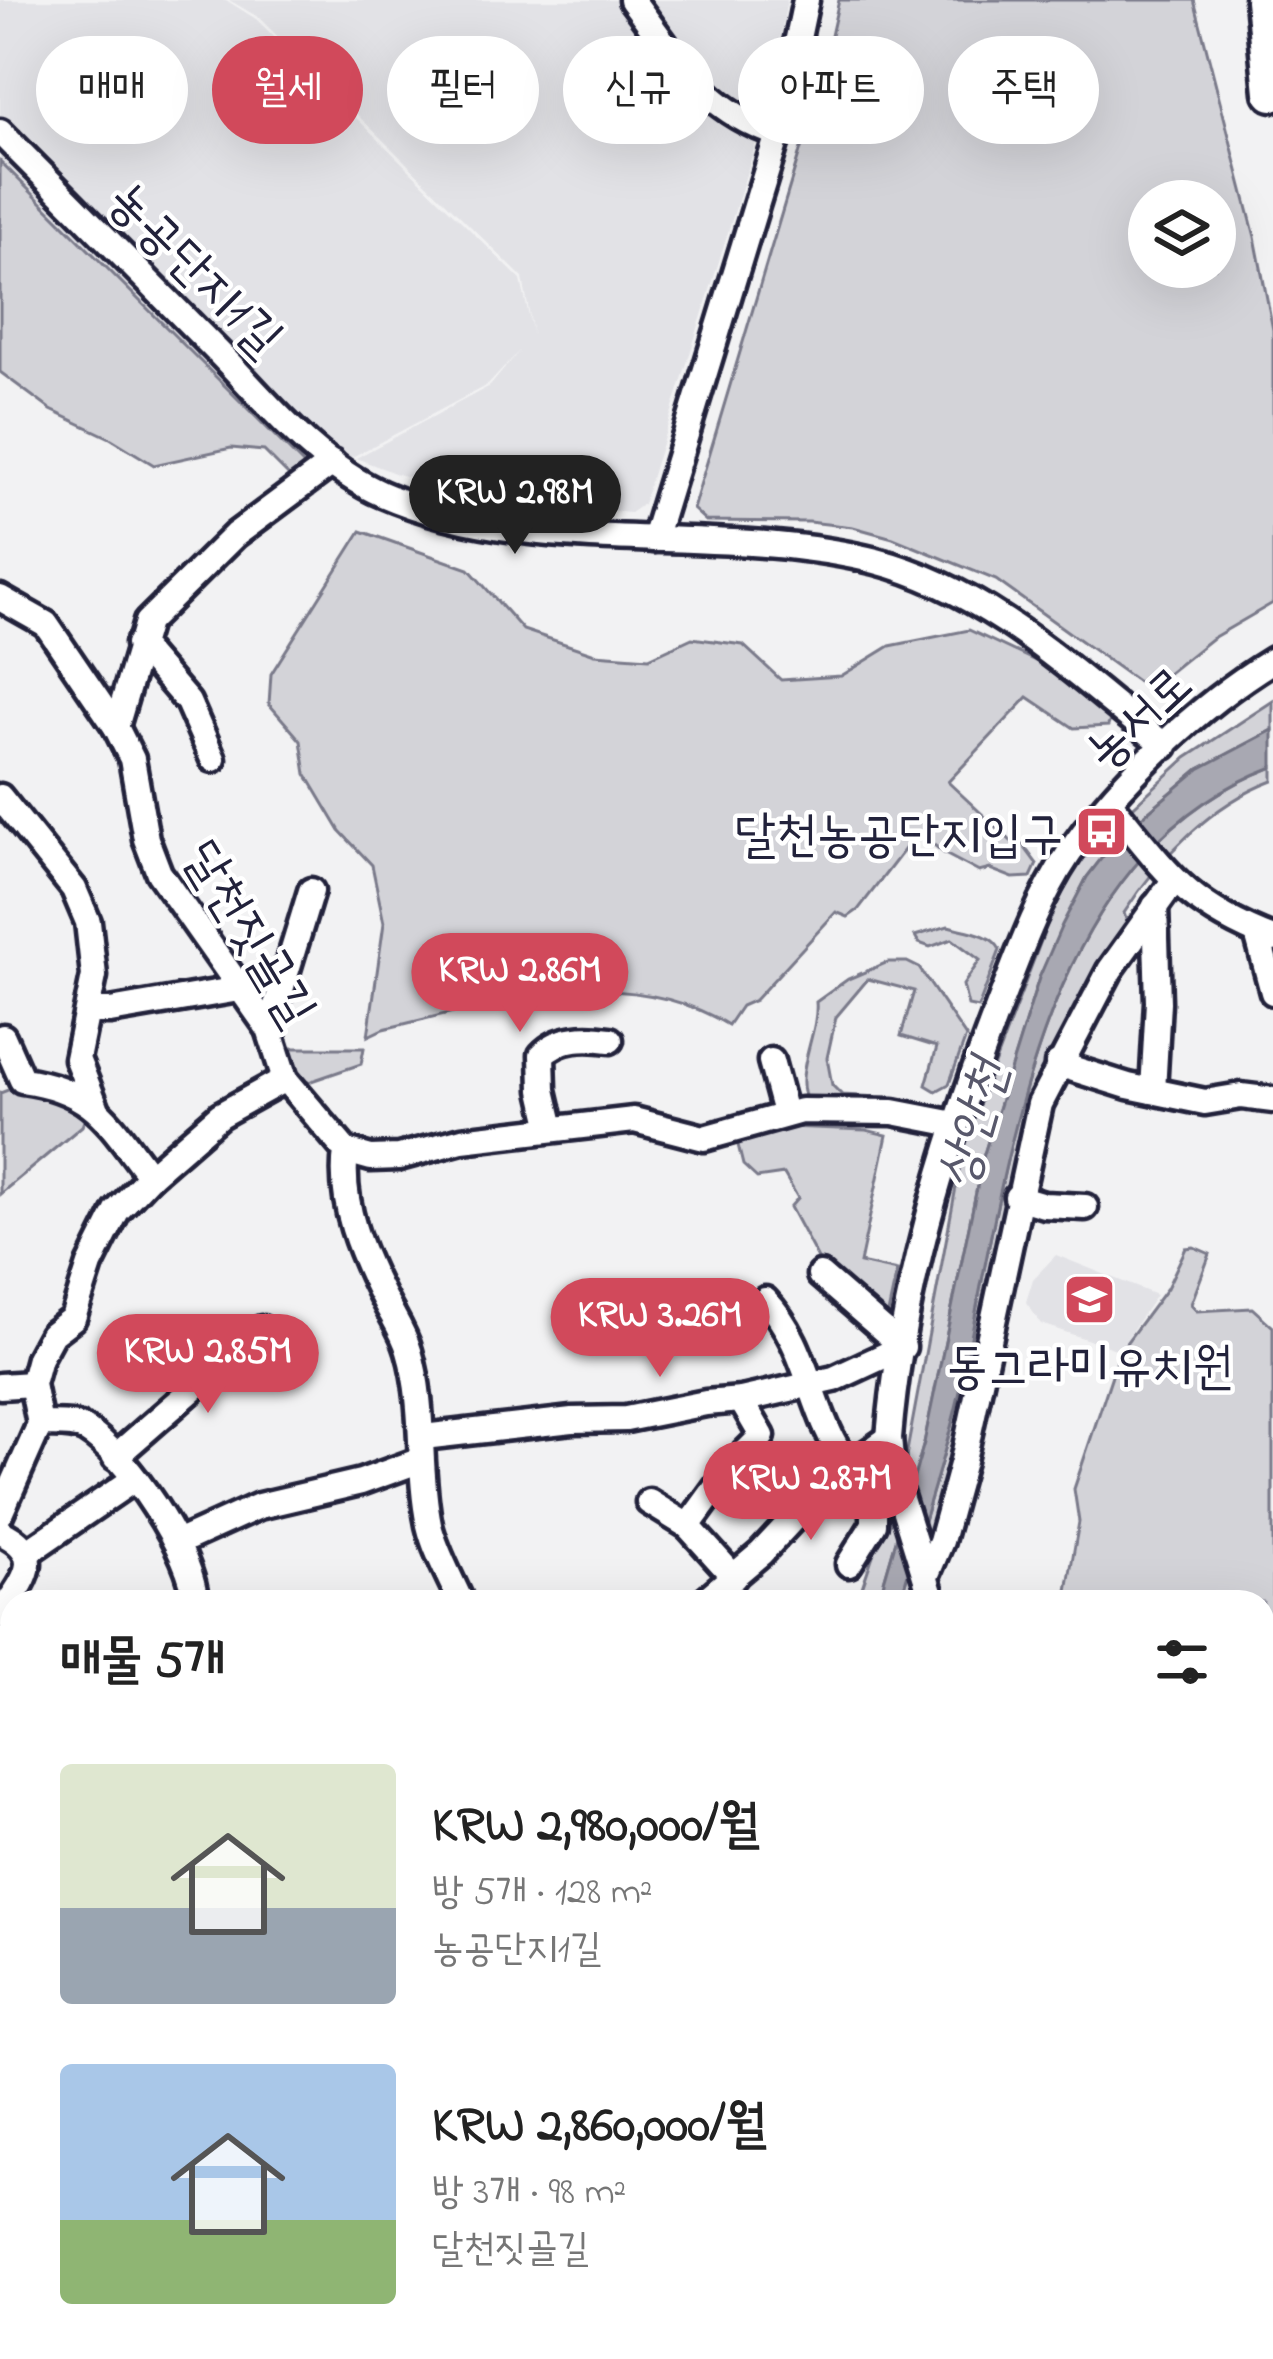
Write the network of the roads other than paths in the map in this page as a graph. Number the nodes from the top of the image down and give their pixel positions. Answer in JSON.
{"nodes":[{"id":1,"x":632,"y":0,"type":"edge"},
{"id":2,"x":806,"y":0,"type":"edge"},
{"id":3,"x":1269,"y":2,"type":"edge"},
{"id":4,"x":798,"y":36,"type":"edge"},
{"id":5,"x":1273,"y":92,"type":"edge"},
{"id":6,"x":738,"y":118,"type":"edge"},
{"id":7,"x":0,"y":132,"type":"edge"},
{"id":8,"x":775,"y":144,"type":"edge"},
{"id":9,"x":332,"y":464,"type":"junction"},
{"id":10,"x":654,"y":539,"type":"junction"},
{"id":11,"x":0,"y":598,"type":"edge"},
{"id":12,"x":138,"y":644,"type":"junction"},
{"id":13,"x":1273,"y":660,"type":"edge"},
{"id":14,"x":116,"y":727,"type":"junction"},
{"id":15,"x":1165,"y":746,"type":"junction"},
{"id":16,"x":213,"y":759,"type":"dead end"},
{"id":17,"x":0,"y":796,"type":"edge"},
{"id":18,"x":1115,"y":810,"type":"junction"},
{"id":19,"x":1170,"y":878,"type":"junction"},
{"id":20,"x":311,"y":891,"type":"dead end"},
{"id":21,"x":1155,"y":906,"type":"junction"},
{"id":22,"x":1265,"y":936,"type":"edge"},
{"id":23,"x":239,"y":989,"type":"junction"},
{"id":24,"x":1273,"y":992,"type":"edge"},
{"id":25,"x":88,"y":1010,"type":"junction"},
{"id":26,"x":269,"y":1029,"type":"junction"},
{"id":27,"x":3,"y":1036,"type":"edge"},
{"id":28,"x":610,"y":1040,"type":"dead end"},
{"id":29,"x":771,"y":1060,"type":"dead end"},
{"id":30,"x":1058,"y":1064,"type":"junction"},
{"id":31,"x":285,"y":1079,"type":"junction"},
{"id":32,"x":1153,"y":1091,"type":"junction"},
{"id":33,"x":1273,"y":1100,"type":"edge"},
{"id":34,"x":96,"y":1107,"type":"junction"},
{"id":35,"x":785,"y":1113,"type":"junction"},
{"id":36,"x":955,"y":1124,"type":"junction"},
{"id":37,"x":552,"y":1129,"type":"junction"},
{"id":38,"x":346,"y":1151,"type":"junction"},
{"id":39,"x":150,"y":1176,"type":"junction"},
{"id":40,"x":1017,"y":1198,"type":"junction"},
{"id":41,"x":1084,"y":1207,"type":"dead end"},
{"id":42,"x":820,"y":1275,"type":"dead end"},
{"id":43,"x":765,"y":1300,"type":"dead end"},
{"id":44,"x":262,"y":1329,"type":"dead end"},
{"id":45,"x":903,"y":1347,"type":"junction"},
{"id":46,"x":32,"y":1384,"type":"junction"},
{"id":47,"x":811,"y":1385,"type":"junction"},
{"id":48,"x":0,"y":1386,"type":"edge"},
{"id":49,"x":741,"y":1400,"type":"junction"},
{"id":50,"x":40,"y":1424,"type":"junction"},
{"id":51,"x":889,"y":1438,"type":"junction"},
{"id":52,"x":422,"y":1448,"type":"junction"},
{"id":53,"x":115,"y":1456,"type":"junction"},
{"id":54,"x":848,"y":1465,"type":"junction"},
{"id":55,"x":133,"y":1480,"type":"junction"},
{"id":56,"x":649,"y":1502,"type":"dead end"},
{"id":57,"x":0,"y":1514,"type":"edge"},
{"id":58,"x":688,"y":1526,"type":"junction"},
{"id":59,"x":0,"y":1532,"type":"edge"},
{"id":60,"x":177,"y":1543,"type":"junction"},
{"id":61,"x":28,"y":1552,"type":"junction"},
{"id":62,"x":849,"y":1564,"type":"dead end"},
{"id":63,"x":926,"y":1569,"type":"junction"},
{"id":64,"x":734,"y":1577,"type":"junction"},
{"id":65,"x":15,"y":1590,"type":"edge"},
{"id":66,"x":193,"y":1590,"type":"edge"},
{"id":67,"x":456,"y":1590,"type":"edge"},
{"id":68,"x":718,"y":1590,"type":"edge"},
{"id":69,"x":930,"y":1590,"type":"edge"}],
"edges":[{"from":1,"to":6,"type":"street"},
{"from":2,"to":4,"type":"street"},
{"from":3,"to":5,"type":"highway"},
{"from":7,"to":9,"type":"street","name":"농공단지1길"},
{"from":8,"to":10,"type":"street"},
{"from":9,"to":10,"type":"street","name":"농공단지1길"},
{"from":9,"to":12,"type":"street"},
{"from":10,"to":15,"type":"street","name":"농공단지1길"},
{"from":11,"to":14,"type":"street","name":"달천짓골길"},
{"from":12,"to":14,"type":"street"},
{"from":12,"to":16,"type":"street"},
{"from":13,"to":15,"type":"street","name":"농서로"},
{"from":14,"to":23,"type":"street","name":"달천짓골길"},
{"from":15,"to":18,"type":"street","name":"농서로"},
{"from":17,"to":25,"type":"street"},
{"from":18,"to":19,"type":"street"},
{"from":18,"to":36,"type":"street","name":"농서로"},
{"from":19,"to":21,"type":"street"},
{"from":19,"to":22,"type":"street"},
{"from":20,"to":26,"type":"street"},
{"from":21,"to":30,"type":"street"},
{"from":21,"to":32,"type":"street"},
{"from":22,"to":24,"type":"street"},
{"from":23,"to":25,"type":"street"},
{"from":23,"to":26,"type":"street","name":"달천짓골길"},
{"from":25,"to":34,"type":"street"},
{"from":26,"to":31,"type":"street","name":"달천짓골길"},
{"from":27,"to":34,"type":"street"},
{"from":28,"to":37,"type":"street"},
{"from":29,"to":35,"type":"street"},
{"from":30,"to":32,"type":"street"},
{"from":30,"to":40,"type":"street"},
{"from":31,"to":38,"type":"street","name":"달천짓골길"},
{"from":31,"to":39,"type":"street"},
{"from":32,"to":33,"type":"street"},
{"from":34,"to":39,"type":"street"},
{"from":35,"to":36,"type":"street"},
{"from":35,"to":37,"type":"street"},
{"from":36,"to":45,"type":"street","name":"농서로"},
{"from":37,"to":38,"type":"street"},
{"from":38,"to":52,"type":"street"},
{"from":39,"to":46,"type":"street"},
{"from":40,"to":41,"type":"street"},
{"from":40,"to":63,"type":"street"},
{"from":42,"to":45,"type":"street"},
{"from":43,"to":47,"type":"street"},
{"from":44,"to":53,"type":"street"},
{"from":45,"to":47,"type":"street"},
{"from":45,"to":51,"type":"street","name":"농서로"},
{"from":46,"to":48,"type":"street"},
{"from":46,"to":50,"type":"street"},
{"from":47,"to":49,"type":"street"},
{"from":47,"to":54,"type":"street"},
{"from":49,"to":52,"type":"street"},
{"from":49,"to":58,"type":"street"},
{"from":50,"to":53,"type":"street"},
{"from":50,"to":57,"type":"street"},
{"from":51,"to":54,"type":"street"},
{"from":51,"to":62,"type":"street"},
{"from":51,"to":63,"type":"street","name":"농서로"},
{"from":52,"to":60,"type":"street"},
{"from":52,"to":67,"type":"street"},
{"from":53,"to":55,"type":"street"},
{"from":54,"to":64,"type":"street"},
{"from":55,"to":60,"type":"street"},
{"from":55,"to":61,"type":"street"},
{"from":56,"to":58,"type":"street"},
{"from":58,"to":64,"type":"street"},
{"from":59,"to":61,"type":"street"},
{"from":60,"to":66,"type":"street"},
{"from":61,"to":65,"type":"street"},
{"from":63,"to":69,"type":"street","name":"농서로"},
{"from":64,"to":68,"type":"street"}]}
